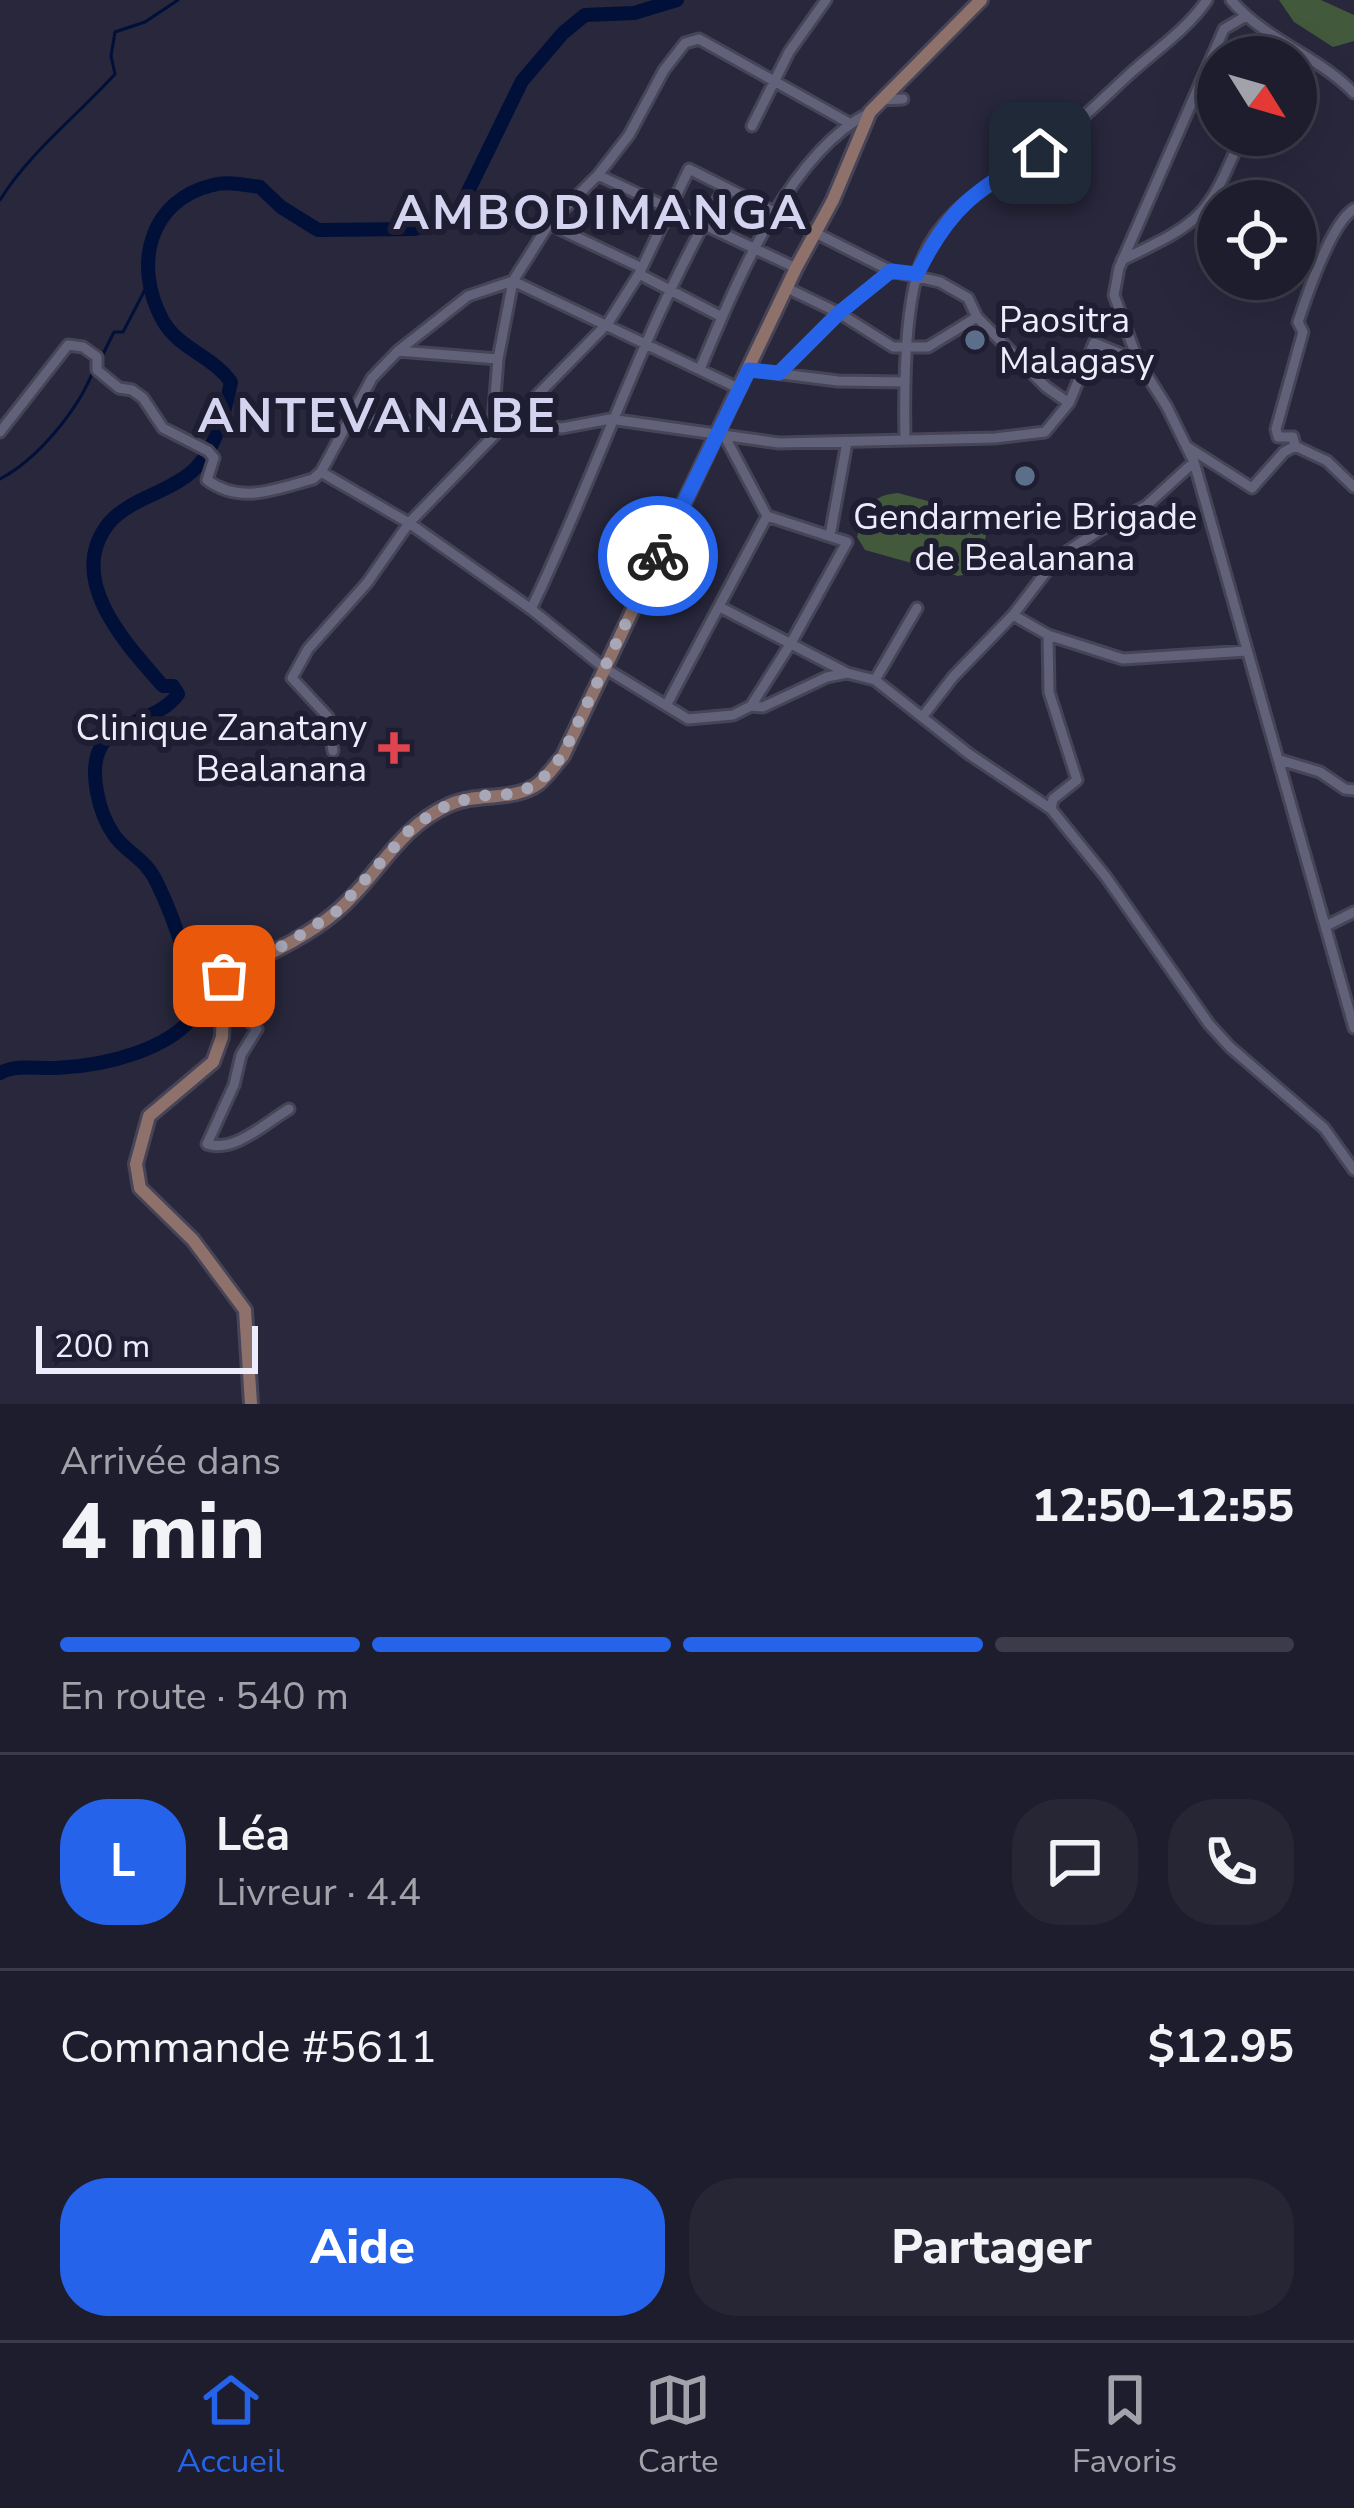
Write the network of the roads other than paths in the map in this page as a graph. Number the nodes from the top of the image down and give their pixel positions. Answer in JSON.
{"nodes":[{"id":1,"x":826,"y":0,"type":"edge"},
{"id":2,"x":981,"y":0,"type":"edge"},
{"id":3,"x":1207,"y":0,"type":"edge"},
{"id":4,"x":1231,"y":0,"type":"edge"},
{"id":5,"x":1246,"y":16,"type":"junction"},
{"id":6,"x":1277,"y":36,"type":"edge"},
{"id":7,"x":1317,"y":65,"type":"edge"},
{"id":8,"x":776,"y":81,"type":"junction"},
{"id":9,"x":1354,"y":92,"type":"edge"},
{"id":10,"x":880,"y":100,"type":"junction"},
{"id":11,"x":903,"y":100,"type":"dead end"},
{"id":12,"x":870,"y":112,"type":"junction"},
{"id":13,"x":849,"y":123,"type":"junction"},
{"id":14,"x":752,"y":126,"type":"dead end"},
{"id":15,"x":1233,"y":156,"type":"edge"},
{"id":16,"x":598,"y":175,"type":"junction"},
{"id":17,"x":725,"y":187,"type":"junction"},
{"id":18,"x":669,"y":207,"type":"junction"},
{"id":19,"x":1354,"y":209,"type":"edge"},
{"id":20,"x":777,"y":213,"type":"junction"},
{"id":21,"x":704,"y":222,"type":"junction"},
{"id":22,"x":549,"y":224,"type":"junction"},
{"id":23,"x":814,"y":233,"type":"junction"},
{"id":24,"x":757,"y":247,"type":"junction"},
{"id":25,"x":1122,"y":260,"type":"junction"},
{"id":26,"x":796,"y":268,"type":"junction"},
{"id":27,"x":640,"y":271,"type":"junction"},
{"id":28,"x":891,"y":271,"type":"junction"},
{"id":29,"x":917,"y":274,"type":"junction"},
{"id":30,"x":513,"y":280,"type":"junction"},
{"id":31,"x":787,"y":288,"type":"junction"},
{"id":32,"x":672,"y":290,"type":"junction"},
{"id":33,"x":839,"y":313,"type":"junction"},
{"id":34,"x":722,"y":316,"type":"junction"},
{"id":35,"x":977,"y":317,"type":"junction"},
{"id":36,"x":608,"y":323,"type":"junction"},
{"id":37,"x":644,"y":341,"type":"junction"},
{"id":38,"x":908,"y":347,"type":"junction"},
{"id":39,"x":398,"y":351,"type":"junction"},
{"id":40,"x":498,"y":359,"type":"junction"},
{"id":41,"x":1138,"y":361,"type":"junction"},
{"id":42,"x":700,"y":370,"type":"junction"},
{"id":43,"x":749,"y":370,"type":"junction"},
{"id":44,"x":779,"y":373,"type":"junction"},
{"id":45,"x":904,"y":382,"type":"junction"},
{"id":46,"x":740,"y":389,"type":"junction"},
{"id":47,"x":1070,"y":403,"type":"junction"},
{"id":48,"x":610,"y":419,"type":"junction"},
{"id":49,"x":349,"y":421,"type":"junction"},
{"id":50,"x":493,"y":422,"type":"junction"},
{"id":51,"x":509,"y":422,"type":"junction"},
{"id":52,"x":0,"y":432,"type":"edge"},
{"id":53,"x":721,"y":434,"type":"junction"},
{"id":54,"x":905,"y":440,"type":"junction"},
{"id":55,"x":847,"y":442,"type":"junction"},
{"id":56,"x":1185,"y":446,"type":"junction"},
{"id":57,"x":1295,"y":446,"type":"junction"},
{"id":58,"x":1195,"y":462,"type":"junction"},
{"id":59,"x":321,"y":472,"type":"junction"},
{"id":60,"x":1354,"y":487,"type":"edge"},
{"id":61,"x":767,"y":516,"type":"junction"},
{"id":62,"x":409,"y":524,"type":"junction"},
{"id":63,"x":830,"y":536,"type":"junction"},
{"id":64,"x":720,"y":607,"type":"junction"},
{"id":65,"x":917,"y":608,"type":"dead end"},
{"id":66,"x":530,"y":609,"type":"junction"},
{"id":67,"x":1013,"y":616,"type":"junction"},
{"id":68,"x":1048,"y":634,"type":"junction"},
{"id":69,"x":791,"y":643,"type":"junction"},
{"id":70,"x":1247,"y":651,"type":"junction"},
{"id":71,"x":603,"y":668,"type":"junction"},
{"id":72,"x":847,"y":673,"type":"junction"},
{"id":73,"x":875,"y":680,"type":"junction"},
{"id":74,"x":667,"y":704,"type":"junction"},
{"id":75,"x":751,"y":706,"type":"junction"},
{"id":76,"x":923,"y":716,"type":"junction"},
{"id":77,"x":333,"y":752,"type":"dead end"},
{"id":78,"x":1280,"y":760,"type":"junction"},
{"id":79,"x":1354,"y":790,"type":"edge"},
{"id":80,"x":1051,"y":809,"type":"junction"},
{"id":81,"x":1354,"y":912,"type":"edge"},
{"id":82,"x":1326,"y":926,"type":"junction"},
{"id":83,"x":223,"y":1003,"type":"junction"},
{"id":84,"x":1354,"y":1028,"type":"edge"},
{"id":85,"x":289,"y":1109,"type":"dead end"},
{"id":86,"x":1354,"y":1170,"type":"edge"},
{"id":87,"x":251,"y":1404,"type":"edge"}],
"edges":[{"from":1,"to":8,"type":"street"},
{"from":2,"to":10,"type":"street"},
{"from":3,"to":29,"type":"street"},
{"from":4,"to":5,"type":"street"},
{"from":5,"to":6,"type":"street"},
{"from":5,"to":25,"type":"street"},
{"from":7,"to":9,"type":"street"},
{"from":8,"to":13,"type":"street"},
{"from":8,"to":14,"type":"street"},
{"from":8,"to":16,"type":"street"},
{"from":10,"to":11,"type":"street"},
{"from":10,"to":12,"type":"street"},
{"from":12,"to":13,"type":"street"},
{"from":12,"to":23,"type":"street"},
{"from":13,"to":20,"type":"street"},
{"from":15,"to":25,"type":"street"},
{"from":16,"to":18,"type":"street"},
{"from":16,"to":22,"type":"street"},
{"from":17,"to":18,"type":"street"},
{"from":17,"to":20,"type":"street"},
{"from":17,"to":21,"type":"street"},
{"from":18,"to":21,"type":"street"},
{"from":18,"to":27,"type":"street"},
{"from":19,"to":57,"type":"street"},
{"from":20,"to":23,"type":"street"},
{"from":20,"to":24,"type":"street"},
{"from":21,"to":24,"type":"street"},
{"from":21,"to":32,"type":"street"},
{"from":22,"to":27,"type":"street"},
{"from":22,"to":30,"type":"street"},
{"from":23,"to":26,"type":"street"},
{"from":23,"to":28,"type":"street"},
{"from":24,"to":26,"type":"street"},
{"from":24,"to":34,"type":"street"},
{"from":25,"to":41,"type":"street"},
{"from":26,"to":31,"type":"street"},
{"from":27,"to":32,"type":"street"},
{"from":27,"to":36,"type":"street"},
{"from":28,"to":29,"type":"street"},
{"from":28,"to":33,"type":"street"},
{"from":29,"to":35,"type":"street"},
{"from":29,"to":38,"type":"street"},
{"from":30,"to":36,"type":"street"},
{"from":30,"to":39,"type":"street"},
{"from":30,"to":40,"type":"street"},
{"from":31,"to":33,"type":"street"},
{"from":31,"to":43,"type":"street"},
{"from":32,"to":34,"type":"street"},
{"from":32,"to":37,"type":"street"},
{"from":33,"to":38,"type":"street"},
{"from":33,"to":44,"type":"street"},
{"from":34,"to":42,"type":"street"},
{"from":35,"to":38,"type":"street"},
{"from":35,"to":47,"type":"street"},
{"from":36,"to":37,"type":"street"},
{"from":36,"to":51,"type":"street"},
{"from":37,"to":42,"type":"street"},
{"from":37,"to":48,"type":"street"},
{"from":38,"to":45,"type":"street"},
{"from":39,"to":40,"type":"street"},
{"from":39,"to":49,"type":"street"},
{"from":40,"to":50,"type":"street"},
{"from":41,"to":47,"type":"street"},
{"from":41,"to":56,"type":"street"},
{"from":42,"to":46,"type":"street"},
{"from":43,"to":44,"type":"street"},
{"from":43,"to":46,"type":"street"},
{"from":44,"to":45,"type":"street"},
{"from":45,"to":54,"type":"street"},
{"from":46,"to":53,"type":"street"},
{"from":47,"to":54,"type":"street"},
{"from":48,"to":51,"type":"street"},
{"from":48,"to":53,"type":"street"},
{"from":48,"to":66,"type":"street"},
{"from":49,"to":50,"type":"street"},
{"from":49,"to":59,"type":"street"},
{"from":50,"to":51,"type":"street"},
{"from":51,"to":62,"type":"street"},
{"from":52,"to":59,"type":"street"},
{"from":53,"to":55,"type":"street"},
{"from":53,"to":61,"type":"street"},
{"from":53,"to":71,"type":"street"},
{"from":54,"to":55,"type":"street"},
{"from":55,"to":63,"type":"street"},
{"from":56,"to":57,"type":"street"},
{"from":56,"to":58,"type":"street"},
{"from":57,"to":60,"type":"street"},
{"from":58,"to":67,"type":"street"},
{"from":58,"to":70,"type":"street"},
{"from":59,"to":62,"type":"street"},
{"from":61,"to":63,"type":"street"},
{"from":61,"to":64,"type":"street"},
{"from":62,"to":66,"type":"street"},
{"from":62,"to":77,"type":"street"},
{"from":63,"to":69,"type":"street"},
{"from":64,"to":69,"type":"street"},
{"from":64,"to":74,"type":"street"},
{"from":65,"to":73,"type":"street"},
{"from":66,"to":71,"type":"street"},
{"from":67,"to":68,"type":"street"},
{"from":67,"to":76,"type":"street"},
{"from":68,"to":70,"type":"street"},
{"from":68,"to":80,"type":"street"},
{"from":69,"to":72,"type":"street"},
{"from":69,"to":75,"type":"street"},
{"from":70,"to":78,"type":"street"},
{"from":71,"to":74,"type":"street"},
{"from":71,"to":83,"type":"street"},
{"from":72,"to":73,"type":"street"},
{"from":72,"to":75,"type":"street"},
{"from":73,"to":76,"type":"street"},
{"from":74,"to":75,"type":"street"},
{"from":76,"to":80,"type":"street"},
{"from":78,"to":79,"type":"street"},
{"from":78,"to":82,"type":"street"},
{"from":80,"to":86,"type":"street"},
{"from":81,"to":82,"type":"street"},
{"from":82,"to":84,"type":"street"},
{"from":83,"to":85,"type":"street"},
{"from":83,"to":87,"type":"street"}]}
